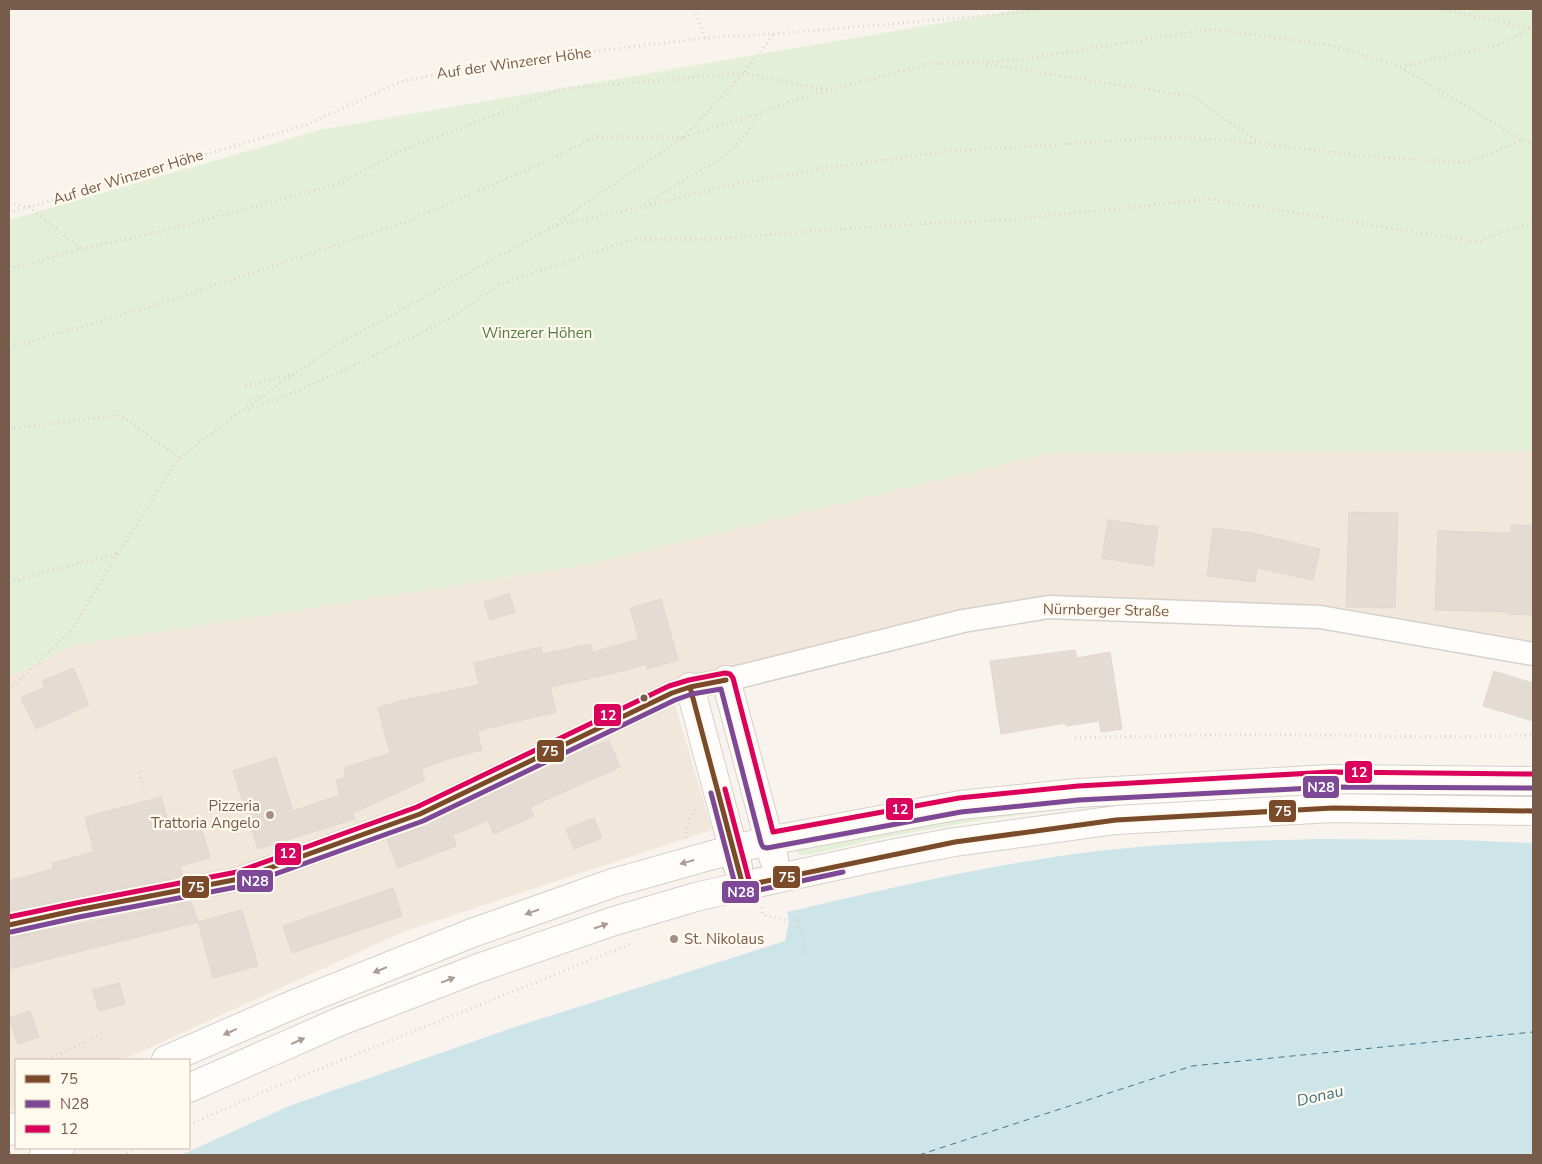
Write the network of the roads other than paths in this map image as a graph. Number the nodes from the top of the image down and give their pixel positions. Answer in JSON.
{"nodes":[{"id":1,"x":1533,"y":654,"type":"edge"},
{"id":2,"x":726,"y":680,"type":"junction"},
{"id":3,"x":690,"y":688,"type":"junction"},
{"id":4,"x":1533,"y":781,"type":"edge"},
{"id":5,"x":1533,"y":811,"type":"edge"},
{"id":6,"x":768,"y":841,"type":"junction"},
{"id":7,"x":734,"y":849,"type":"junction"},
{"id":8,"x":778,"y":878,"type":"junction"},
{"id":9,"x":748,"y":897,"type":"junction"},
{"id":10,"x":9,"y":925,"type":"edge"},
{"id":11,"x":168,"y":1059,"type":"edge"},
{"id":12,"x":190,"y":1088,"type":"edge"},
{"id":13,"x":58,"y":1149,"type":"edge"},
{"id":14,"x":44,"y":1155,"type":"edge"}],
"edges":[{"from":1,"to":2,"type":"street","name":"Nürnberger Straße"},
{"from":2,"to":3,"type":"street","name":"Nürnberger Straße"},
{"from":2,"to":6,"type":"main road"},
{"from":3,"to":7,"type":"main road"},
{"from":3,"to":10,"type":"street","name":"Nürnberger Straße"},
{"from":4,"to":6,"type":"main road"},
{"from":5,"to":8,"type":"main road"},
{"from":6,"to":7,"type":"main road"},
{"from":6,"to":8,"type":"main road"},
{"from":7,"to":9,"type":"main road"},
{"from":7,"to":11,"type":"main road","one_way":true},
{"from":8,"to":9,"type":"main road"},
{"from":12,"to":9,"type":"main road","one_way":true},
{"from":13,"to":14,"type":"main road"}]}
